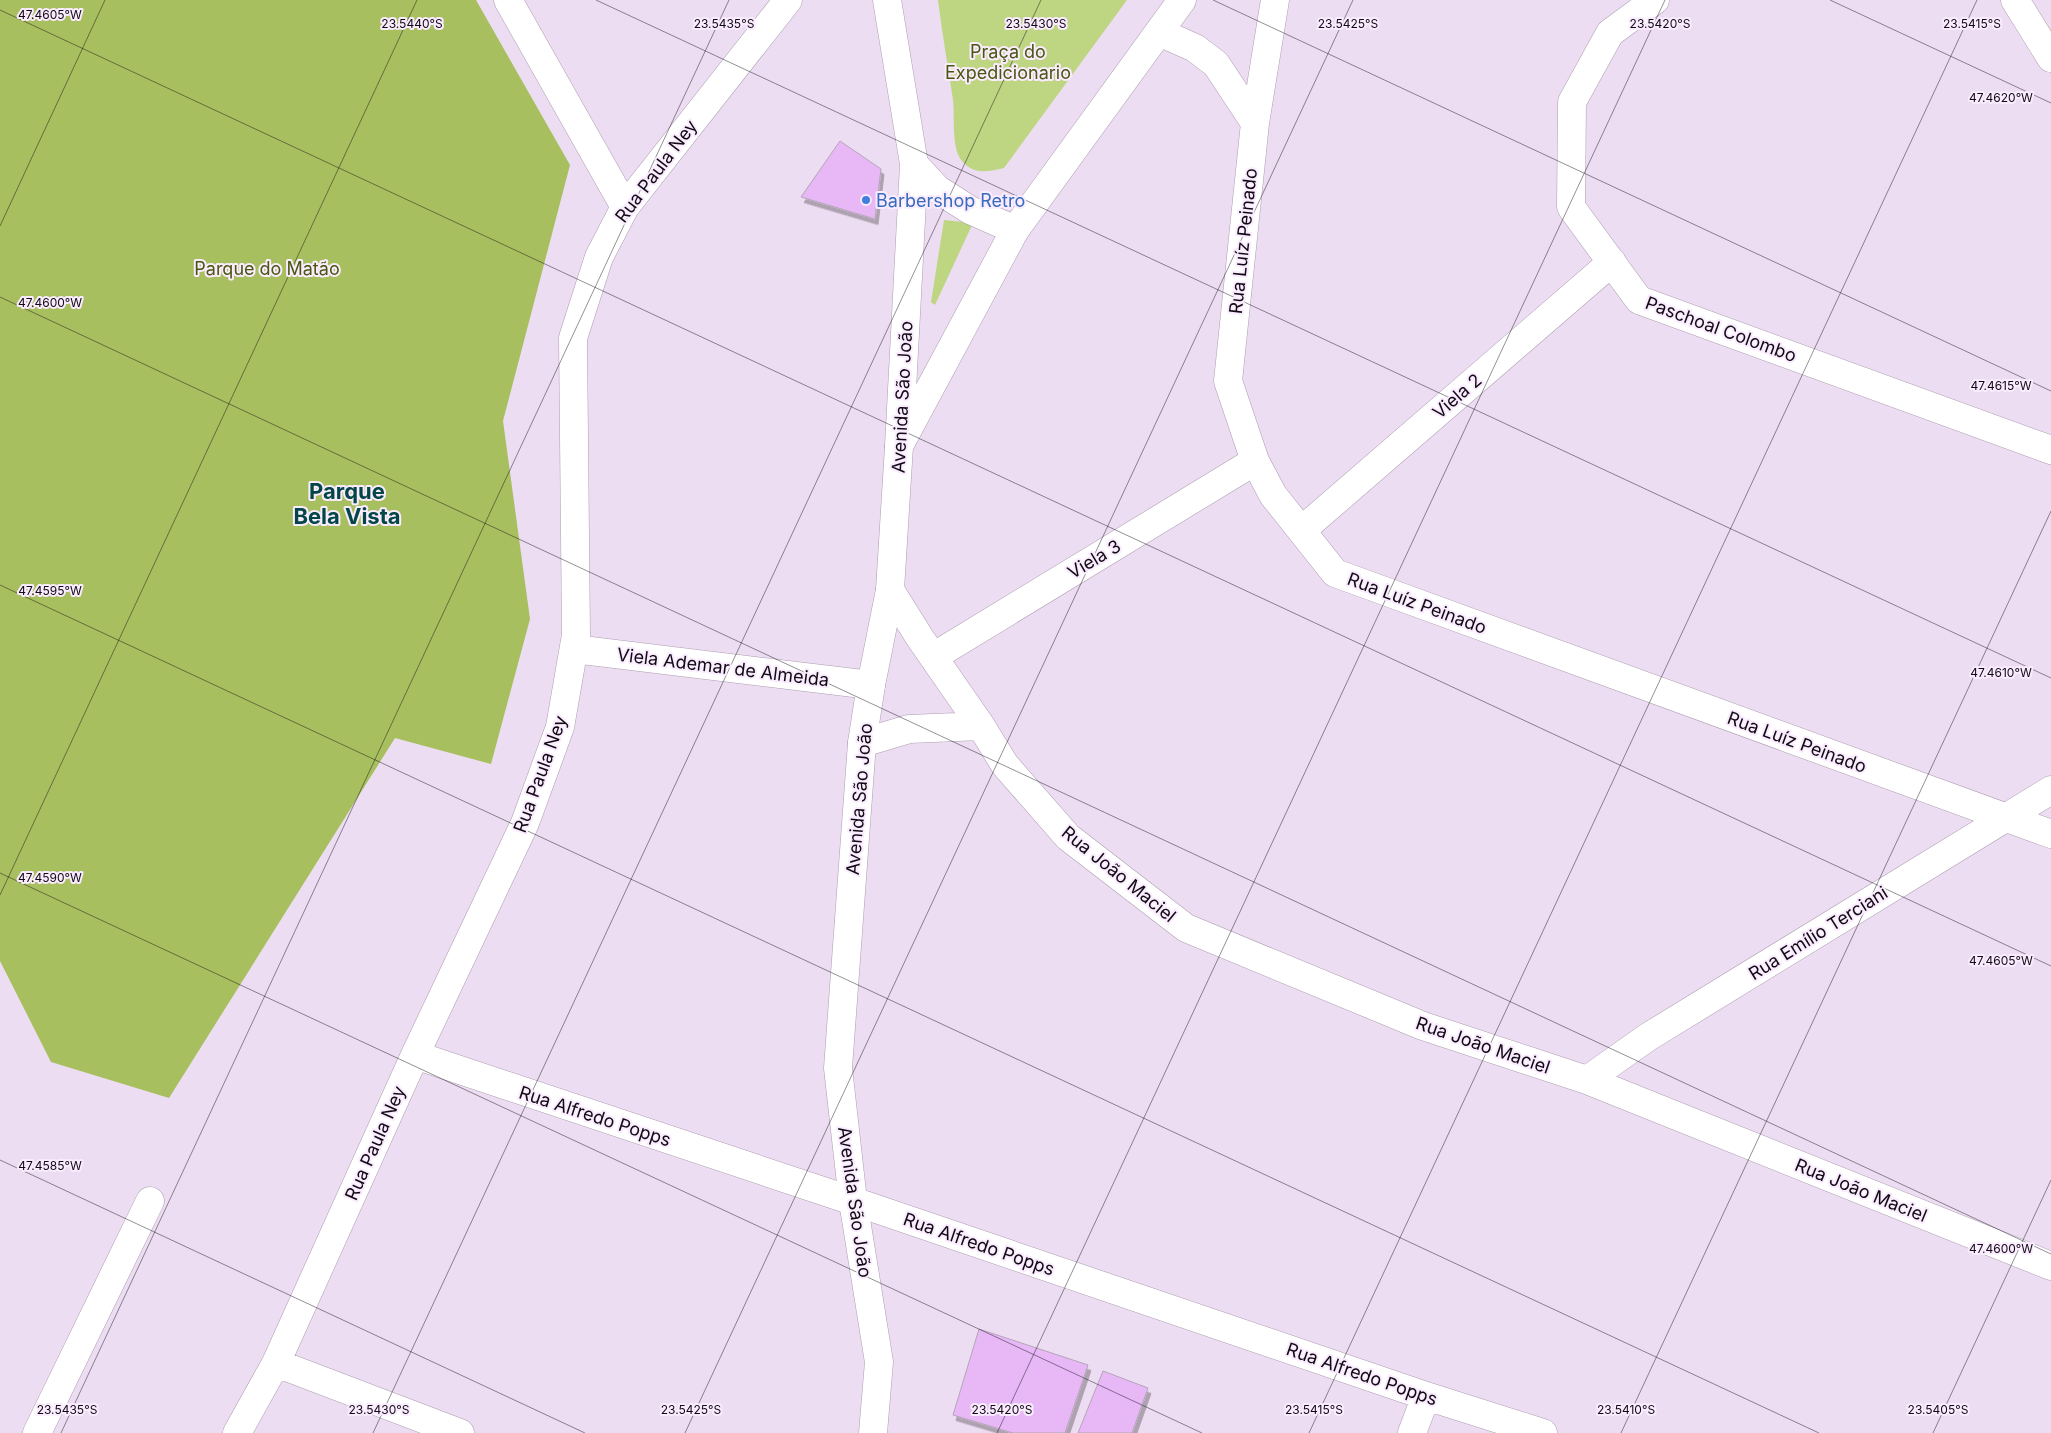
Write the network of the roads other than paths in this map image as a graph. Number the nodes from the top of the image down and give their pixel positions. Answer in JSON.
{"nodes":[{"id":1,"x":508,"y":0,"type":"edge"},
{"id":2,"x":788,"y":0,"type":"edge"},
{"id":3,"x":887,"y":0,"type":"edge"},
{"id":4,"x":1182,"y":0,"type":"edge"},
{"id":5,"x":1275,"y":0,"type":"edge"},
{"id":6,"x":1655,"y":0,"type":"edge"},
{"id":7,"x":2014,"y":0,"type":"edge"},
{"id":8,"x":1160,"y":32,"type":"junction"},
{"id":9,"x":2051,"y":58,"type":"edge"},
{"id":10,"x":1255,"y":123,"type":"junction"},
{"id":11,"x":914,"y":164,"type":"junction"},
{"id":12,"x":625,"y":207,"type":"junction"},
{"id":13,"x":1015,"y":230,"type":"junction"},
{"id":14,"x":1612,"y":262,"type":"junction"},
{"id":15,"x":899,"y":446,"type":"junction"},
{"id":16,"x":2051,"y":450,"type":"edge"},
{"id":17,"x":1255,"y":461,"type":"junction"},
{"id":18,"x":1302,"y":530,"type":"junction"},
{"id":19,"x":890,"y":590,"type":"junction"},
{"id":20,"x":574,"y":649,"type":"junction"},
{"id":21,"x":934,"y":657,"type":"junction"},
{"id":22,"x":871,"y":685,"type":"junction"},
{"id":23,"x":981,"y":726,"type":"junction"},
{"id":24,"x":862,"y":743,"type":"junction"},
{"id":25,"x":2051,"y":790,"type":"edge"},
{"id":26,"x":2005,"y":817,"type":"junction"},
{"id":27,"x":2051,"y":834,"type":"edge"},
{"id":28,"x":414,"y":1056,"type":"junction"},
{"id":29,"x":1587,"y":1080,"type":"junction"},
{"id":30,"x":150,"y":1201,"type":"dead end"},
{"id":31,"x":853,"y":1201,"type":"junction"},
{"id":32,"x":2051,"y":1266,"type":"edge"},
{"id":33,"x":276,"y":1363,"type":"junction"},
{"id":34,"x":1426,"y":1396,"type":"junction"},
{"id":35,"x":38,"y":1433,"type":"edge"},
{"id":36,"x":236,"y":1433,"type":"edge"},
{"id":37,"x":460,"y":1433,"type":"edge"},
{"id":38,"x":874,"y":1433,"type":"edge"},
{"id":39,"x":1412,"y":1433,"type":"edge"},
{"id":40,"x":1543,"y":1433,"type":"edge"}],
"edges":[{"from":1,"to":12,"type":"street"},
{"from":2,"to":12,"type":"street","name":"Rua Paula Ney"},
{"from":3,"to":11,"type":"street","name":"Avenida São João"},
{"from":4,"to":8,"type":"street"},
{"from":5,"to":10,"type":"street","name":"Rua Luíz Peinado"},
{"from":6,"to":14,"type":"street","name":"Paschoal Colombo"},
{"from":7,"to":9,"type":"street"},
{"from":8,"to":10,"type":"street"},
{"from":8,"to":13,"type":"street"},
{"from":10,"to":17,"type":"street","name":"Rua Luíz Peinado"},
{"from":11,"to":13,"type":"street"},
{"from":11,"to":15,"type":"street","name":"Avenida São João"},
{"from":12,"to":20,"type":"street","name":"Rua Paula Ney"},
{"from":13,"to":15,"type":"street"},
{"from":14,"to":16,"type":"street","name":"Paschoal Colombo"},
{"from":14,"to":18,"type":"street","name":"Viela 2"},
{"from":15,"to":19,"type":"street","name":"Avenida São João"},
{"from":17,"to":18,"type":"street","name":"Rua Luíz Peinado"},
{"from":17,"to":21,"type":"street","name":"Viela 3"},
{"from":18,"to":26,"type":"street","name":"Rua Luíz Peinado"},
{"from":19,"to":21,"type":"street","name":"Rua João Maciel"},
{"from":19,"to":22,"type":"street","name":"Avenida São João"},
{"from":20,"to":22,"type":"street","name":"Viela Ademar de Almeida"},
{"from":20,"to":28,"type":"street","name":"Rua Paula Ney"},
{"from":21,"to":23,"type":"street","name":"Rua João Maciel"},
{"from":22,"to":24,"type":"street","name":"Avenida São João"},
{"from":23,"to":24,"type":"street"},
{"from":23,"to":29,"type":"street","name":"Rua João Maciel"},
{"from":24,"to":31,"type":"street","name":"Avenida São João"},
{"from":25,"to":26,"type":"street","name":"Rua Emílio Terciani"},
{"from":26,"to":27,"type":"street","name":"Rua Luíz Peinado"},
{"from":26,"to":29,"type":"street","name":"Rua Emílio Terciani"},
{"from":28,"to":31,"type":"street","name":"Rua Alfredo Popps"},
{"from":28,"to":33,"type":"street","name":"Rua Paula Ney"},
{"from":29,"to":32,"type":"street","name":"Rua João Maciel"},
{"from":30,"to":35,"type":"street"},
{"from":31,"to":34,"type":"street","name":"Rua Alfredo Popps"},
{"from":31,"to":38,"type":"street","name":"Avenida São João"},
{"from":33,"to":36,"type":"street","name":"Rua Paula Ney"},
{"from":33,"to":37,"type":"street"},
{"from":34,"to":39,"type":"street"},
{"from":34,"to":40,"type":"street","name":"Rua Alfredo Popps"}]}
